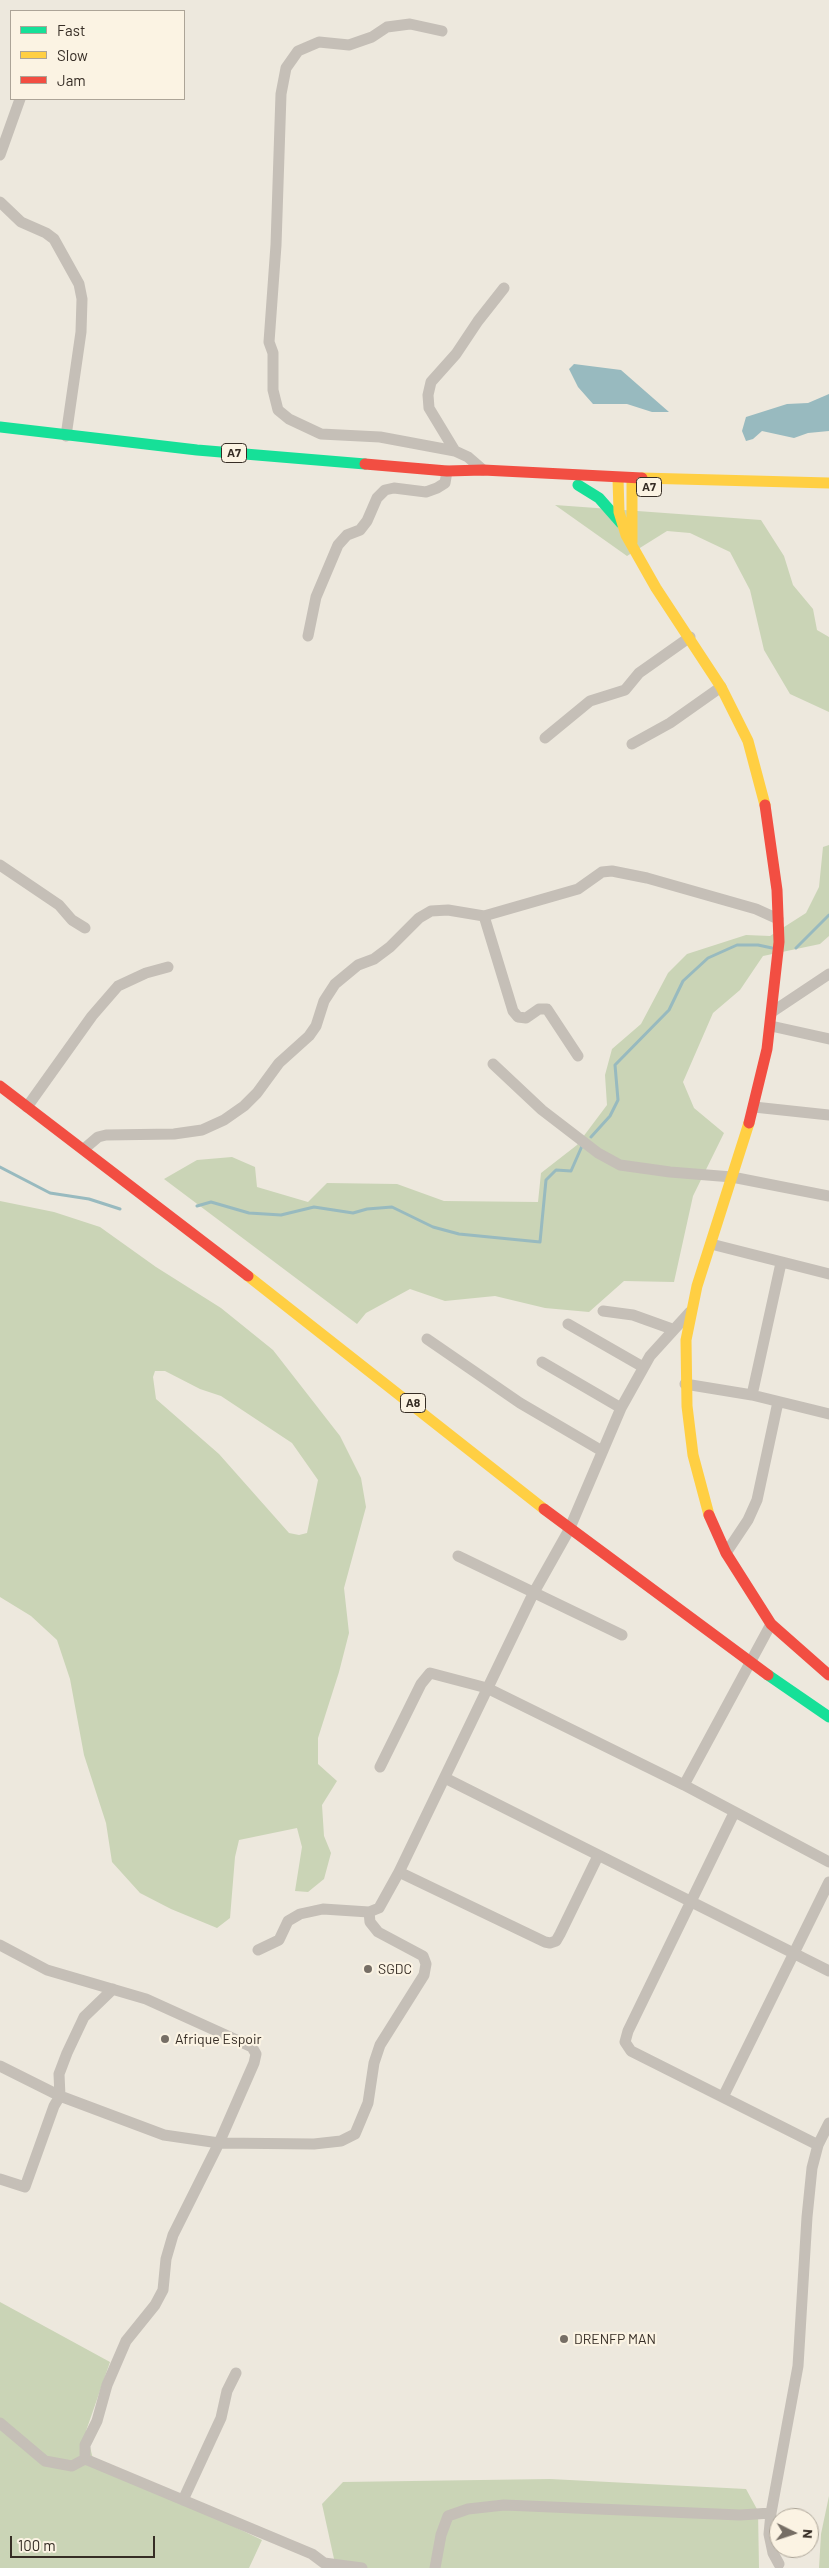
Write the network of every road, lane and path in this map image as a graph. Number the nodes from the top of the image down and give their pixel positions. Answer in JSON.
{"nodes":[{"id":1,"x":442,"y":31,"type":"dead end"},
{"id":2,"x":20,"y":100,"type":"edge"},
{"id":3,"x":0,"y":155,"type":"edge"},
{"id":4,"x":0,"y":202,"type":"edge"},
{"id":5,"x":504,"y":288,"type":"dead end"},
{"id":6,"x":0,"y":427,"type":"edge"},
{"id":7,"x":66,"y":436,"type":"junction"},
{"id":8,"x":454,"y":451,"type":"junction"},
{"id":9,"x":483,"y":470,"type":"junction"},
{"id":10,"x":447,"y":471,"type":"junction"},
{"id":11,"x":469,"y":472,"type":"junction"},
{"id":12,"x":618,"y":482,"type":"junction"},
{"id":13,"x":632,"y":483,"type":"junction"},
{"id":14,"x":829,"y":483,"type":"edge"},
{"id":15,"x":578,"y":485,"type":"junction"},
{"id":16,"x":829,"y":492,"type":"edge"},
{"id":17,"x":622,"y":523,"type":"junction"},
{"id":18,"x":632,"y":542,"type":"junction"},
{"id":19,"x":308,"y":636,"type":"dead end"},
{"id":20,"x":690,"y":637,"type":"junction"},
{"id":21,"x":721,"y":687,"type":"junction"},
{"id":22,"x":545,"y":738,"type":"dead end"},
{"id":23,"x":632,"y":744,"type":"dead end"},
{"id":24,"x":0,"y":865,"type":"edge"},
{"id":25,"x":484,"y":916,"type":"junction"},
{"id":26,"x":778,"y":919,"type":"junction"},
{"id":27,"x":85,"y":928,"type":"dead end"},
{"id":28,"x":168,"y":968,"type":"dead end"},
{"id":29,"x":829,"y":974,"type":"edge"},
{"id":30,"x":772,"y":1012,"type":"junction"},
{"id":31,"x":771,"y":1026,"type":"junction"},
{"id":32,"x":829,"y":1039,"type":"edge"},
{"id":33,"x":578,"y":1056,"type":"dead end"},
{"id":34,"x":493,"y":1064,"type":"dead end"},
{"id":35,"x":0,"y":1086,"type":"edge"},
{"id":36,"x":27,"y":1107,"type":"junction"},
{"id":37,"x":754,"y":1107,"type":"junction"},
{"id":38,"x":829,"y":1115,"type":"edge"},
{"id":39,"x":84,"y":1149,"type":"junction"},
{"id":40,"x":732,"y":1177,"type":"junction"},
{"id":41,"x":829,"y":1196,"type":"edge"},
{"id":42,"x":711,"y":1244,"type":"junction"},
{"id":43,"x":781,"y":1262,"type":"junction"},
{"id":44,"x":829,"y":1274,"type":"edge"},
{"id":45,"x":603,"y":1311,"type":"dead end"},
{"id":46,"x":690,"y":1312,"type":"junction"},
{"id":47,"x":568,"y":1324,"type":"dead end"},
{"id":48,"x":672,"y":1329,"type":"junction"},
{"id":49,"x":427,"y":1340,"type":"dead end"},
{"id":50,"x":542,"y":1362,"type":"dead end"},
{"id":51,"x":643,"y":1367,"type":"junction"},
{"id":52,"x":685,"y":1384,"type":"junction"},
{"id":53,"x":752,"y":1395,"type":"junction"},
{"id":54,"x":778,"y":1402,"type":"junction"},
{"id":55,"x":621,"y":1408,"type":"junction"},
{"id":56,"x":829,"y":1414,"type":"edge"},
{"id":57,"x":602,"y":1450,"type":"junction"},
{"id":58,"x":569,"y":1530,"type":"junction"},
{"id":59,"x":726,"y":1553,"type":"junction"},
{"id":60,"x":458,"y":1556,"type":"dead end"},
{"id":61,"x":534,"y":1594,"type":"junction"},
{"id":62,"x":771,"y":1624,"type":"junction"},
{"id":63,"x":622,"y":1635,"type":"dead end"},
{"id":64,"x":751,"y":1664,"type":"junction"},
{"id":65,"x":829,"y":1675,"type":"edge"},
{"id":66,"x":487,"y":1688,"type":"junction"},
{"id":67,"x":829,"y":1717,"type":"edge"},
{"id":68,"x":380,"y":1767,"type":"dead end"},
{"id":69,"x":445,"y":1778,"type":"junction"},
{"id":70,"x":684,"y":1785,"type":"junction"},
{"id":71,"x":734,"y":1813,"type":"junction"},
{"id":72,"x":598,"y":1856,"type":"junction"},
{"id":73,"x":829,"y":1862,"type":"edge"},
{"id":74,"x":399,"y":1872,"type":"junction"},
{"id":75,"x":829,"y":1882,"type":"edge"},
{"id":76,"x":692,"y":1901,"type":"junction"},
{"id":77,"x":369,"y":1912,"type":"junction"},
{"id":78,"x":0,"y":1945,"type":"edge"},
{"id":79,"x":258,"y":1950,"type":"dead end"},
{"id":80,"x":794,"y":1953,"type":"junction"},
{"id":81,"x":829,"y":1971,"type":"edge"},
{"id":82,"x":113,"y":1989,"type":"junction"},
{"id":83,"x":0,"y":2066,"type":"edge"},
{"id":84,"x":60,"y":2096,"type":"junction"},
{"id":85,"x":723,"y":2097,"type":"junction"},
{"id":86,"x":829,"y":2123,"type":"edge"},
{"id":87,"x":219,"y":2143,"type":"junction"},
{"id":88,"x":818,"y":2145,"type":"junction"},
{"id":89,"x":0,"y":2179,"type":"edge"},
{"id":90,"x":236,"y":2373,"type":"dead end"},
{"id":91,"x":0,"y":2423,"type":"edge"},
{"id":92,"x":85,"y":2459,"type":"junction"},
{"id":93,"x":183,"y":2500,"type":"junction"},
{"id":94,"x":772,"y":2508,"type":"edge"},
{"id":95,"x":769,"y":2513,"type":"edge"},
{"id":96,"x":776,"y":2558,"type":"edge"},
{"id":97,"x":779,"y":2564,"type":"dead end"},
{"id":98,"x":362,"y":2568,"type":"edge"},
{"id":99,"x":435,"y":2568,"type":"edge"}],
"edges":[{"from":1,"to":8,"type":"street"},
{"from":2,"to":3,"type":"street"},
{"from":4,"to":7,"type":"street"},
{"from":5,"to":8,"type":"street"},
{"from":6,"to":7,"type":"main road","number":"A7"},
{"from":7,"to":10,"type":"main road","number":"A7"},
{"from":8,"to":9,"type":"street"},
{"from":9,"to":11,"type":"main road","number":"A7"},
{"from":9,"to":12,"type":"main road","number":"A7"},
{"from":10,"to":11,"type":"main road","number":"A7"},
{"from":10,"to":19,"type":"street"},
{"from":11,"to":15,"type":"main road","number":"A7"},
{"from":12,"to":13,"type":"main road","number":"A7"},
{"from":12,"to":15,"type":"main road","number":"A7"},
{"from":12,"to":17,"type":"main road"},
{"from":13,"to":14,"type":"main road","number":"A7"},
{"from":13,"to":16,"type":"main road","number":"A7"},
{"from":13,"to":18,"type":"main road"},
{"from":15,"to":17,"type":"main road"},
{"from":17,"to":18,"type":"main road"},
{"from":18,"to":20,"type":"main road"},
{"from":20,"to":21,"type":"main road"},
{"from":20,"to":22,"type":"street"},
{"from":21,"to":23,"type":"street"},
{"from":21,"to":26,"type":"main road"},
{"from":24,"to":27,"type":"street"},
{"from":25,"to":26,"type":"street"},
{"from":25,"to":33,"type":"street"},
{"from":25,"to":39,"type":"street"},
{"from":26,"to":30,"type":"main road"},
{"from":28,"to":36,"type":"street"},
{"from":29,"to":30,"type":"street"},
{"from":30,"to":31,"type":"main road"},
{"from":31,"to":32,"type":"street"},
{"from":31,"to":37,"type":"main road"},
{"from":34,"to":40,"type":"street"},
{"from":35,"to":36,"type":"main road","number":"A8"},
{"from":36,"to":39,"type":"main road","number":"A8"},
{"from":37,"to":38,"type":"street"},
{"from":37,"to":40,"type":"main road"},
{"from":39,"to":58,"type":"main road","number":"A8"},
{"from":40,"to":41,"type":"street"},
{"from":40,"to":42,"type":"main road"},
{"from":42,"to":43,"type":"street"},
{"from":42,"to":46,"type":"main road"},
{"from":43,"to":44,"type":"street"},
{"from":43,"to":53,"type":"street"},
{"from":45,"to":48,"type":"street"},
{"from":46,"to":48,"type":"street"},
{"from":46,"to":52,"type":"main road"},
{"from":47,"to":51,"type":"street"},
{"from":48,"to":51,"type":"street"},
{"from":49,"to":57,"type":"street"},
{"from":50,"to":55,"type":"street"},
{"from":51,"to":55,"type":"street"},
{"from":52,"to":53,"type":"street"},
{"from":52,"to":59,"type":"main road"},
{"from":53,"to":54,"type":"street"},
{"from":54,"to":56,"type":"street"},
{"from":54,"to":59,"type":"street"},
{"from":55,"to":57,"type":"street"},
{"from":57,"to":58,"type":"street"},
{"from":58,"to":61,"type":"street"},
{"from":58,"to":64,"type":"main road","number":"A8"},
{"from":59,"to":62,"type":"main road"},
{"from":60,"to":61,"type":"street"},
{"from":61,"to":63,"type":"street"},
{"from":61,"to":66,"type":"street"},
{"from":62,"to":64,"type":"street"},
{"from":62,"to":65,"type":"main road"},
{"from":64,"to":67,"type":"main road","number":"A8"},
{"from":64,"to":70,"type":"street"},
{"from":66,"to":68,"type":"street"},
{"from":66,"to":69,"type":"street"},
{"from":66,"to":70,"type":"street"},
{"from":69,"to":72,"type":"street"},
{"from":69,"to":74,"type":"street"},
{"from":70,"to":71,"type":"street"},
{"from":71,"to":73,"type":"street"},
{"from":71,"to":76,"type":"street"},
{"from":72,"to":74,"type":"street"},
{"from":72,"to":76,"type":"street"},
{"from":74,"to":77,"type":"street"},
{"from":75,"to":80,"type":"street"},
{"from":76,"to":80,"type":"street"},
{"from":76,"to":85,"type":"street"},
{"from":77,"to":79,"type":"street"},
{"from":77,"to":87,"type":"street"},
{"from":78,"to":82,"type":"street"},
{"from":80,"to":81,"type":"street"},
{"from":80,"to":85,"type":"street"},
{"from":82,"to":84,"type":"street"},
{"from":82,"to":87,"type":"street"},
{"from":83,"to":84,"type":"street"},
{"from":84,"to":87,"type":"street"},
{"from":84,"to":89,"type":"street"},
{"from":85,"to":88,"type":"street"},
{"from":86,"to":88,"type":"street"},
{"from":87,"to":92,"type":"street"},
{"from":88,"to":94,"type":"street"},
{"from":90,"to":93,"type":"street"},
{"from":91,"to":92,"type":"street"},
{"from":92,"to":93,"type":"street"},
{"from":93,"to":98,"type":"street"},
{"from":95,"to":99,"type":"street"},
{"from":96,"to":97,"type":"street"}]}
